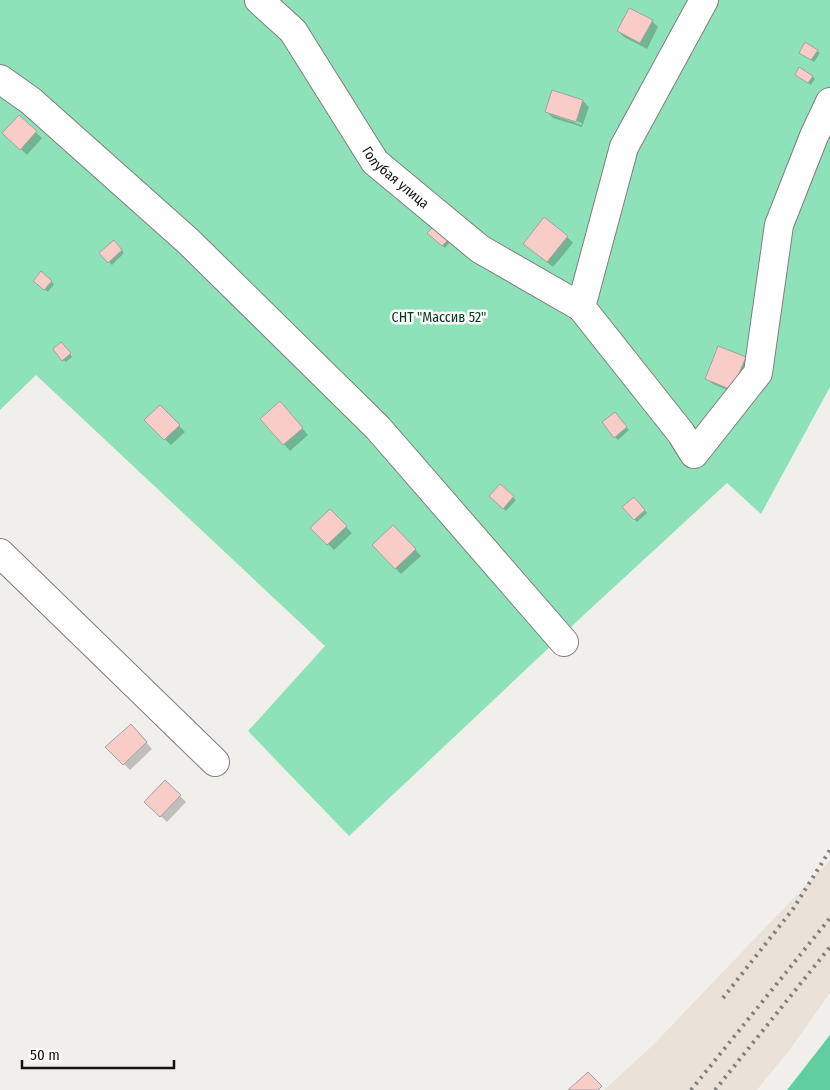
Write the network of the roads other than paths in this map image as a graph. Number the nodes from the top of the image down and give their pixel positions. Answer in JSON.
{"nodes":[{"id":1,"x":259,"y":0,"type":"edge"},
{"id":2,"x":704,"y":0,"type":"edge"},
{"id":3,"x":0,"y":79,"type":"edge"},
{"id":4,"x":830,"y":102,"type":"edge"},
{"id":5,"x":581,"y":307,"type":"junction"},
{"id":6,"x":0,"y":553,"type":"edge"},
{"id":7,"x":564,"y":642,"type":"dead end"},
{"id":8,"x":214,"y":762,"type":"dead end"}],
"edges":[{"from":1,"to":5,"type":"lane","name":"Голубая улица"},
{"from":2,"to":5,"type":"lane"},
{"from":3,"to":7,"type":"lane"},
{"from":4,"to":5,"type":"lane"},
{"from":6,"to":8,"type":"lane"}]}
